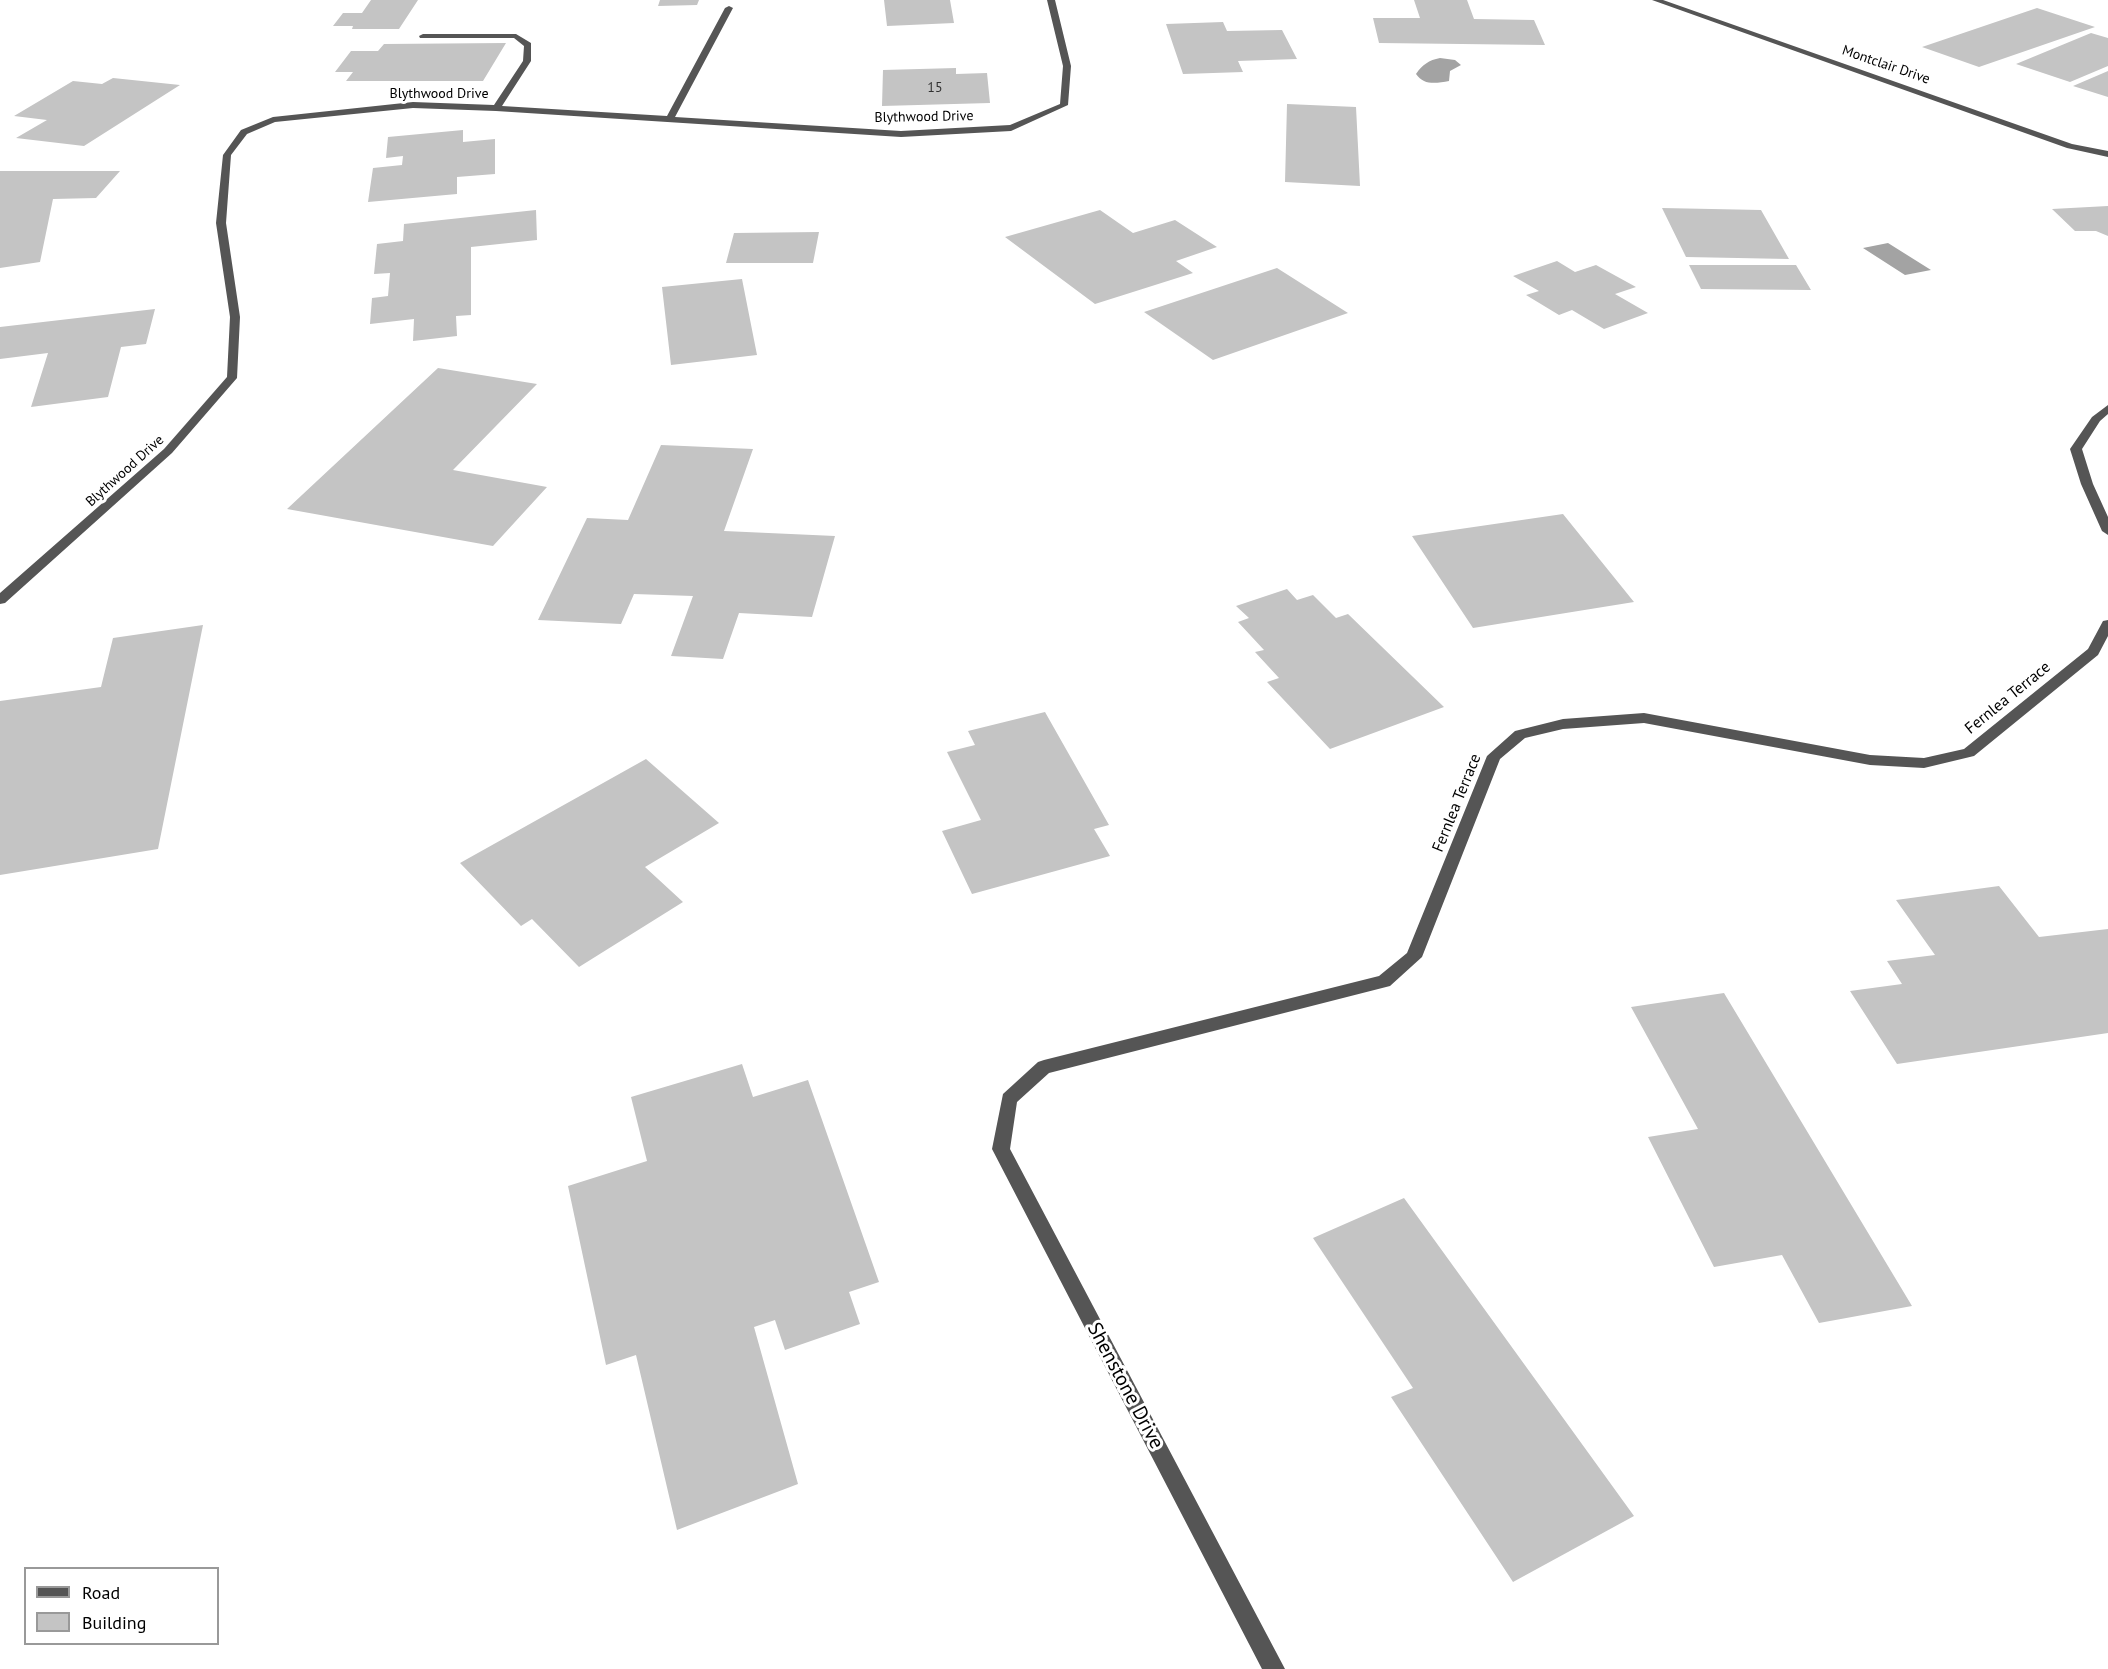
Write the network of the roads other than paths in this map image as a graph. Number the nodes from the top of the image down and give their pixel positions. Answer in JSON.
{"nodes":[{"id":1,"x":1051,"y":0,"type":"edge"},
{"id":2,"x":1656,"y":0,"type":"edge"},
{"id":3,"x":729,"y":8,"type":"dead end"},
{"id":4,"x":423,"y":36,"type":"dead end"},
{"id":5,"x":496,"y":108,"type":"junction"},
{"id":6,"x":670,"y":118,"type":"junction"},
{"id":7,"x":2108,"y":154,"type":"edge"},
{"id":8,"x":2108,"y":408,"type":"edge"},
{"id":9,"x":2108,"y":531,"type":"edge"},
{"id":10,"x":0,"y":600,"type":"edge"},
{"id":11,"x":2108,"y":624,"type":"edge"},
{"id":12,"x":1008,"y":1099,"type":"joint"},
{"id":13,"x":1274,"y":1669,"type":"edge"}],
"edges":[{"from":1,"to":6,"type":"street","name":"Blythwood Drive"},
{"from":2,"to":7,"type":"street","name":"Montclair Drive"},
{"from":3,"to":6,"type":"street"},
{"from":4,"to":5,"type":"street"},
{"from":5,"to":6,"type":"street","name":"Blythwood Drive"},
{"from":5,"to":10,"type":"street","name":"Blythwood Drive"},
{"from":8,"to":9,"type":"street"},
{"from":11,"to":12,"type":"street","name":"Fernlea Terrace"},
{"from":12,"to":13,"type":"street","name":"Shenstone Drive"}]}
